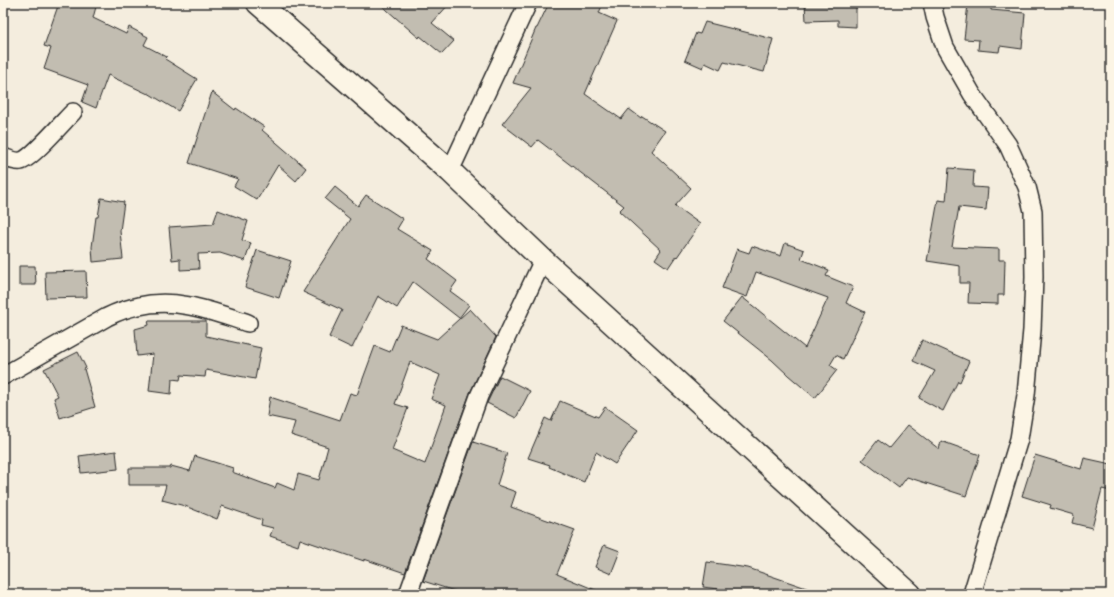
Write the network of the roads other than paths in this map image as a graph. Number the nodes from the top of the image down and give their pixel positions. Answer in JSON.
{"nodes":[{"id":1,"x":258,"y":3,"type":"edge"},
{"id":2,"x":528,"y":3,"type":"edge"},
{"id":3,"x":932,"y":3,"type":"edge"},
{"id":4,"x":73,"y":112,"type":"dead end"},
{"id":5,"x":3,"y":158,"type":"edge"},
{"id":6,"x":450,"y":171,"type":"junction"},
{"id":7,"x":543,"y":260,"type":"junction"},
{"id":8,"x":248,"y":323,"type":"dead end"},
{"id":9,"x":3,"y":376,"type":"edge"},
{"id":10,"x":408,"y":594,"type":"edge"},
{"id":11,"x":910,"y":594,"type":"edge"},
{"id":12,"x":972,"y":594,"type":"edge"}],
"edges":[{"from":1,"to":6,"type":"highway"},
{"from":2,"to":6,"type":"street"},
{"from":3,"to":12,"type":"street"},
{"from":4,"to":5,"type":"street"},
{"from":6,"to":7,"type":"highway"},
{"from":7,"to":10,"type":"street"},
{"from":7,"to":11,"type":"highway"},
{"from":8,"to":9,"type":"street"}]}
